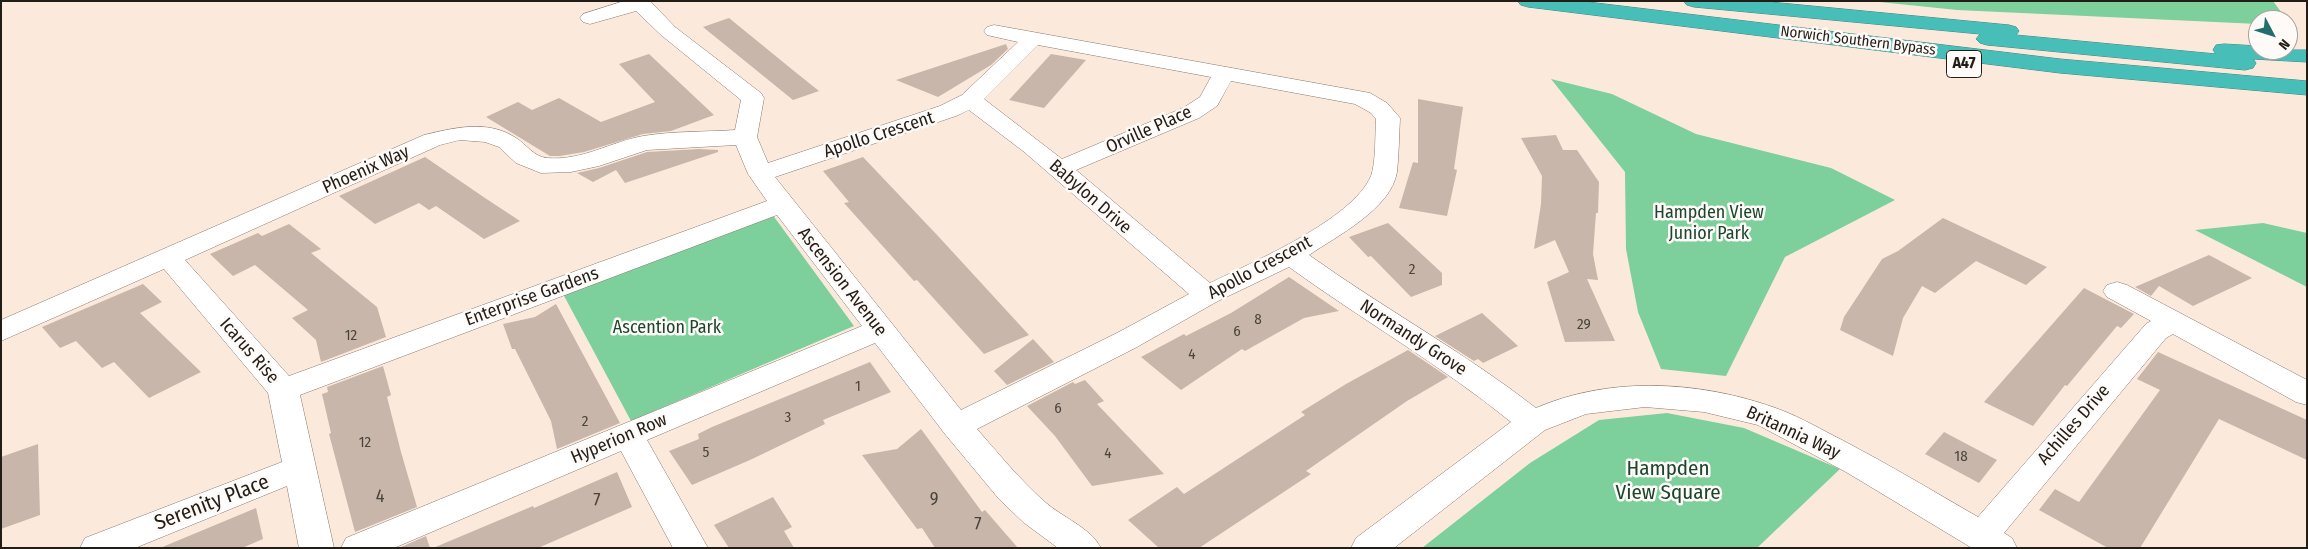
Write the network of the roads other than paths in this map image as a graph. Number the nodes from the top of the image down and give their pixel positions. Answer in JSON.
{"nodes":[{"id":1,"x":1528,"y":1,"type":"edge"},
{"id":2,"x":1670,"y":1,"type":"edge"},
{"id":3,"x":1694,"y":1,"type":"edge"},
{"id":4,"x":639,"y":2,"type":"edge"},
{"id":5,"x":1624,"y":13,"type":"junction"},
{"id":6,"x":590,"y":18,"type":"dead end"},
{"id":7,"x":994,"y":31,"type":"dead end"},
{"id":8,"x":1033,"y":39,"type":"junction"},
{"id":9,"x":2307,"y":56,"type":"edge"},
{"id":10,"x":2307,"y":69,"type":"edge"},
{"id":11,"x":1224,"y":74,"type":"junction"},
{"id":12,"x":2307,"y":88,"type":"edge"},
{"id":13,"x":970,"y":100,"type":"junction"},
{"id":14,"x":2307,"y":100,"type":"edge"},
{"id":15,"x":745,"y":137,"type":"junction"},
{"id":16,"x":1058,"y":169,"type":"junction"},
{"id":17,"x":760,"y":174,"type":"junction"},
{"id":18,"x":782,"y":204,"type":"junction"},
{"id":19,"x":1292,"y":255,"type":"junction"},
{"id":20,"x":169,"y":258,"type":"junction"},
{"id":21,"x":2117,"y":291,"type":"dead end"},
{"id":22,"x":1208,"y":296,"type":"junction"},
{"id":23,"x":2173,"y":321,"type":"junction"},
{"id":24,"x":879,"y":330,"type":"junction"},
{"id":25,"x":1,"y":331,"type":"edge"},
{"id":26,"x":283,"y":390,"type":"junction"},
{"id":27,"x":2307,"y":394,"type":"edge"},
{"id":28,"x":1534,"y":422,"type":"junction"},
{"id":29,"x":956,"y":426,"type":"junction"},
{"id":30,"x":628,"y":435,"type":"junction"},
{"id":31,"x":300,"y":468,"type":"junction"},
{"id":32,"x":1991,"y":542,"type":"edge"},
{"id":33,"x":97,"y":548,"type":"edge"},
{"id":34,"x":317,"y":548,"type":"edge"},
{"id":35,"x":358,"y":548,"type":"edge"},
{"id":36,"x":691,"y":548,"type":"edge"},
{"id":37,"x":1084,"y":548,"type":"edge"},
{"id":38,"x":1368,"y":548,"type":"edge"}],
"edges":[{"from":1,"to":5,"type":"highway","name":"Norwich Southern Bypass","number":"A47"},
{"from":2,"to":10,"type":"highway","name":"Norwich Southern Bypass","number":"A47"},
{"from":3,"to":9,"type":"highway","number":"A47"},
{"from":4,"to":6,"type":"street"},
{"from":4,"to":15,"type":"street"},
{"from":5,"to":12,"type":"highway","name":"Norwich Southern Bypass","number":"A47"},
{"from":5,"to":14,"type":"highway","number":"A47"},
{"from":7,"to":8,"type":"street","name":"Apollo Crescent"},
{"from":8,"to":11,"type":"street","name":"Apollo Crescent"},
{"from":8,"to":13,"type":"street","name":"Apollo Crescent"},
{"from":11,"to":16,"type":"street","name":"Orville Place"},
{"from":11,"to":19,"type":"street","name":"Apollo Crescent"},
{"from":13,"to":16,"type":"street","name":"Babylon Drive"},
{"from":13,"to":17,"type":"street","name":"Apollo Crescent"},
{"from":15,"to":17,"type":"street","name":"Ascension Avenue"},
{"from":15,"to":20,"type":"street","name":"Phoenix Way"},
{"from":16,"to":22,"type":"street","name":"Babylon Drive"},
{"from":17,"to":18,"type":"street","name":"Ascension Avenue"},
{"from":18,"to":24,"type":"street","name":"Ascension Avenue"},
{"from":18,"to":26,"type":"street","name":"Enterprise Gardens"},
{"from":19,"to":22,"type":"street","name":"Apollo Crescent"},
{"from":19,"to":28,"type":"street","name":"Normandy Grove"},
{"from":20,"to":25,"type":"street","name":"Phoenix Way"},
{"from":20,"to":26,"type":"street","name":"Icarus Rise"},
{"from":21,"to":23,"type":"street"},
{"from":22,"to":29,"type":"street","name":"Apollo Crescent"},
{"from":23,"to":27,"type":"street"},
{"from":23,"to":32,"type":"street","name":"Achilles Drive"},
{"from":24,"to":29,"type":"street","name":"Ascension Avenue"},
{"from":24,"to":30,"type":"street","name":"Hyperion Row"},
{"from":26,"to":31,"type":"street","name":"Icarus Rise"},
{"from":28,"to":32,"type":"street","name":"Britannia Way"},
{"from":28,"to":38,"type":"street","name":"Britannia Way"},
{"from":29,"to":37,"type":"street","name":"Ascension Avenue"},
{"from":30,"to":35,"type":"street","name":"Hyperion Row"},
{"from":30,"to":36,"type":"street"},
{"from":31,"to":33,"type":"street","name":"Serenity Place"},
{"from":31,"to":34,"type":"street","name":"Icarus Rise"}]}
